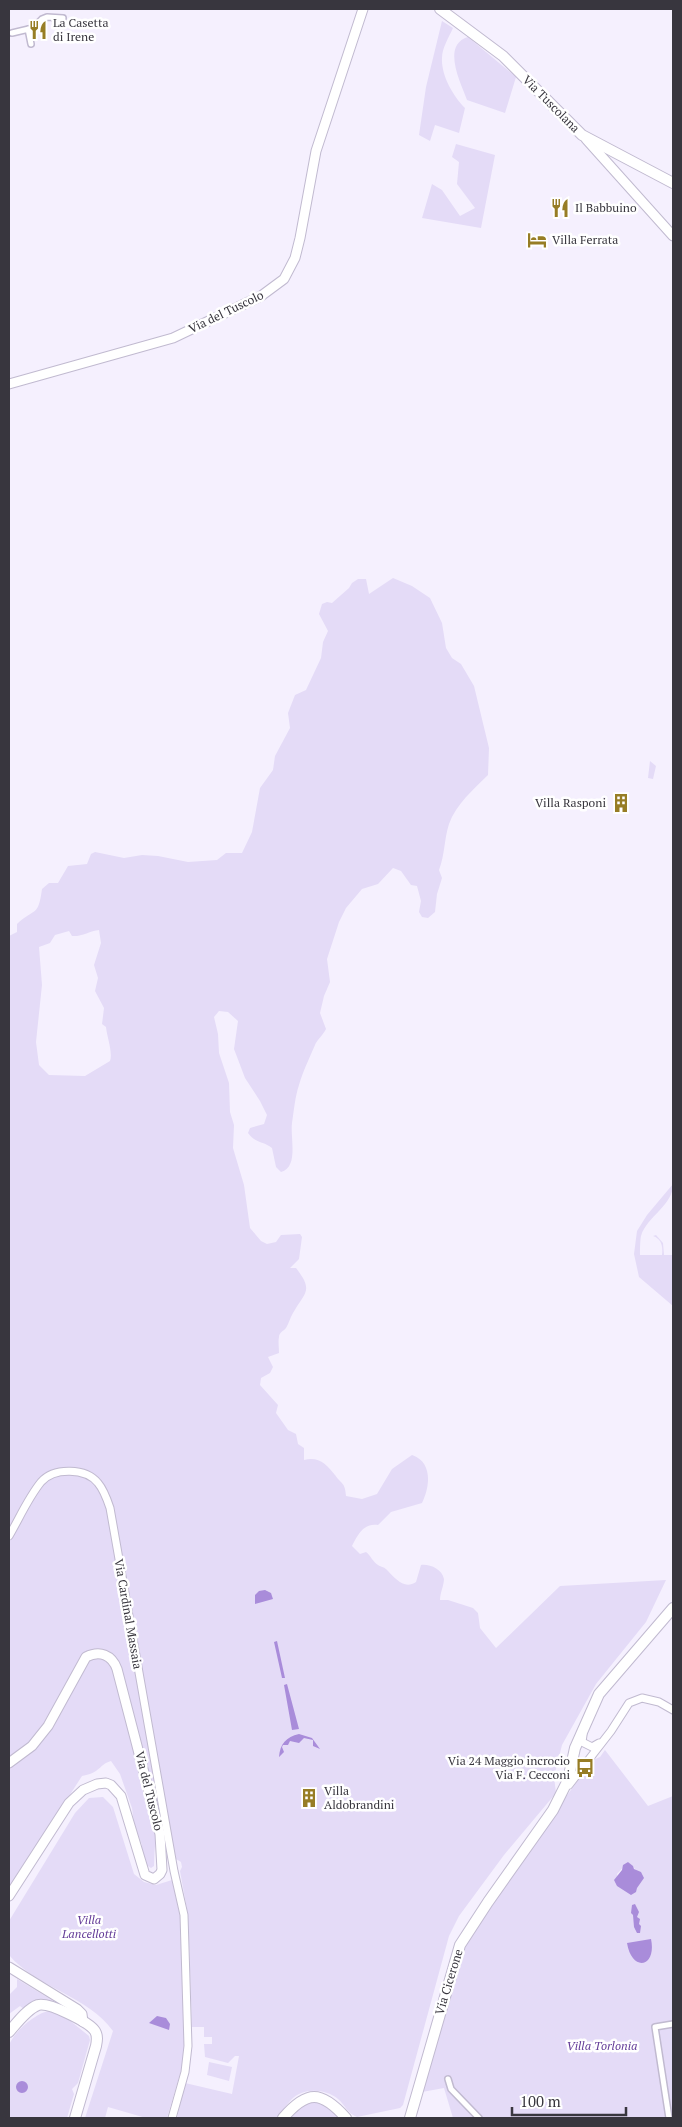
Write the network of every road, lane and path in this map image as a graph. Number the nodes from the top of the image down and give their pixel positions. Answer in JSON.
{"nodes":[{"id":1,"x":362,"y":9,"type":"edge"},
{"id":2,"x":440,"y":9,"type":"edge"},
{"id":3,"x":64,"y":18,"type":"dead end"},
{"id":4,"x":28,"y":29,"type":"junction"},
{"id":5,"x":12,"y":33,"type":"dead end"},
{"id":6,"x":31,"y":44,"type":"dead end"},
{"id":7,"x":582,"y":135,"type":"junction"},
{"id":8,"x":612,"y":151,"type":"junction"},
{"id":9,"x":608,"y":162,"type":"junction"},
{"id":10,"x":673,"y":183,"type":"edge"},
{"id":11,"x":673,"y":236,"type":"edge"},
{"id":12,"x":9,"y":384,"type":"edge"},
{"id":13,"x":9,"y":1536,"type":"edge"},
{"id":14,"x":673,"y":1608,"type":"edge"},
{"id":15,"x":673,"y":1710,"type":"edge"},
{"id":16,"x":583,"y":1729,"type":"junction"},
{"id":17,"x":602,"y":1742,"type":"junction"},
{"id":18,"x":9,"y":1763,"type":"edge"},
{"id":19,"x":559,"y":1798,"type":"junction"},
{"id":20,"x":162,"y":1870,"type":"junction"},
{"id":21,"x":174,"y":1871,"type":"junction"},
{"id":22,"x":9,"y":1896,"type":"edge"},
{"id":23,"x":9,"y":1967,"type":"edge"},
{"id":24,"x":83,"y":2022,"type":"junction"},
{"id":25,"x":673,"y":2024,"type":"edge"},
{"id":26,"x":9,"y":2032,"type":"edge"},
{"id":27,"x":448,"y":2079,"type":"dead end"},
{"id":28,"x":75,"y":2118,"type":"edge"},
{"id":29,"x":172,"y":2118,"type":"edge"},
{"id":30,"x":283,"y":2118,"type":"edge"},
{"id":31,"x":346,"y":2118,"type":"edge"},
{"id":32,"x":410,"y":2118,"type":"edge"},
{"id":33,"x":479,"y":2118,"type":"edge"},
{"id":34,"x":669,"y":2118,"type":"edge"}],
"edges":[{"from":1,"to":12,"type":"street","name":"Via del Tuscolo"},
{"from":2,"to":7,"type":"main road","name":"Via Tuscolana"},
{"from":3,"to":4,"type":"street"},
{"from":4,"to":5,"type":"street"},
{"from":4,"to":6,"type":"street"},
{"from":7,"to":8,"type":"main road","name":"Via Tuscolana"},
{"from":7,"to":9,"type":"street"},
{"from":8,"to":9,"type":"street"},
{"from":8,"to":10,"type":"main road","name":"Via Tuscolana"},
{"from":9,"to":11,"type":"street"},
{"from":13,"to":21,"type":"street","name":"Via Cardinal Massaia"},
{"from":14,"to":16,"type":"main road","name":"Via Cicerone"},
{"from":15,"to":17,"type":"street"},
{"from":16,"to":17,"type":"street"},
{"from":16,"to":19,"type":"main road","name":"Via Cicerone"},
{"from":17,"to":19,"type":"street"},
{"from":18,"to":20,"type":"street","name":"Via del Tuscolo"},
{"from":19,"to":32,"type":"main road","name":"Via Cicerone"},
{"from":20,"to":21,"type":"street"},
{"from":20,"to":22,"type":"street","name":"Via del Tuscolo"},
{"from":21,"to":29,"type":"street","name":"Via Cardinal Massaia"},
{"from":23,"to":24,"type":"street"},
{"from":24,"to":26,"type":"main road"},
{"from":24,"to":28,"type":"main road"},
{"from":25,"to":34,"type":"street"},
{"from":27,"to":33,"type":"street"},
{"from":30,"to":31,"type":"main road"}]}
